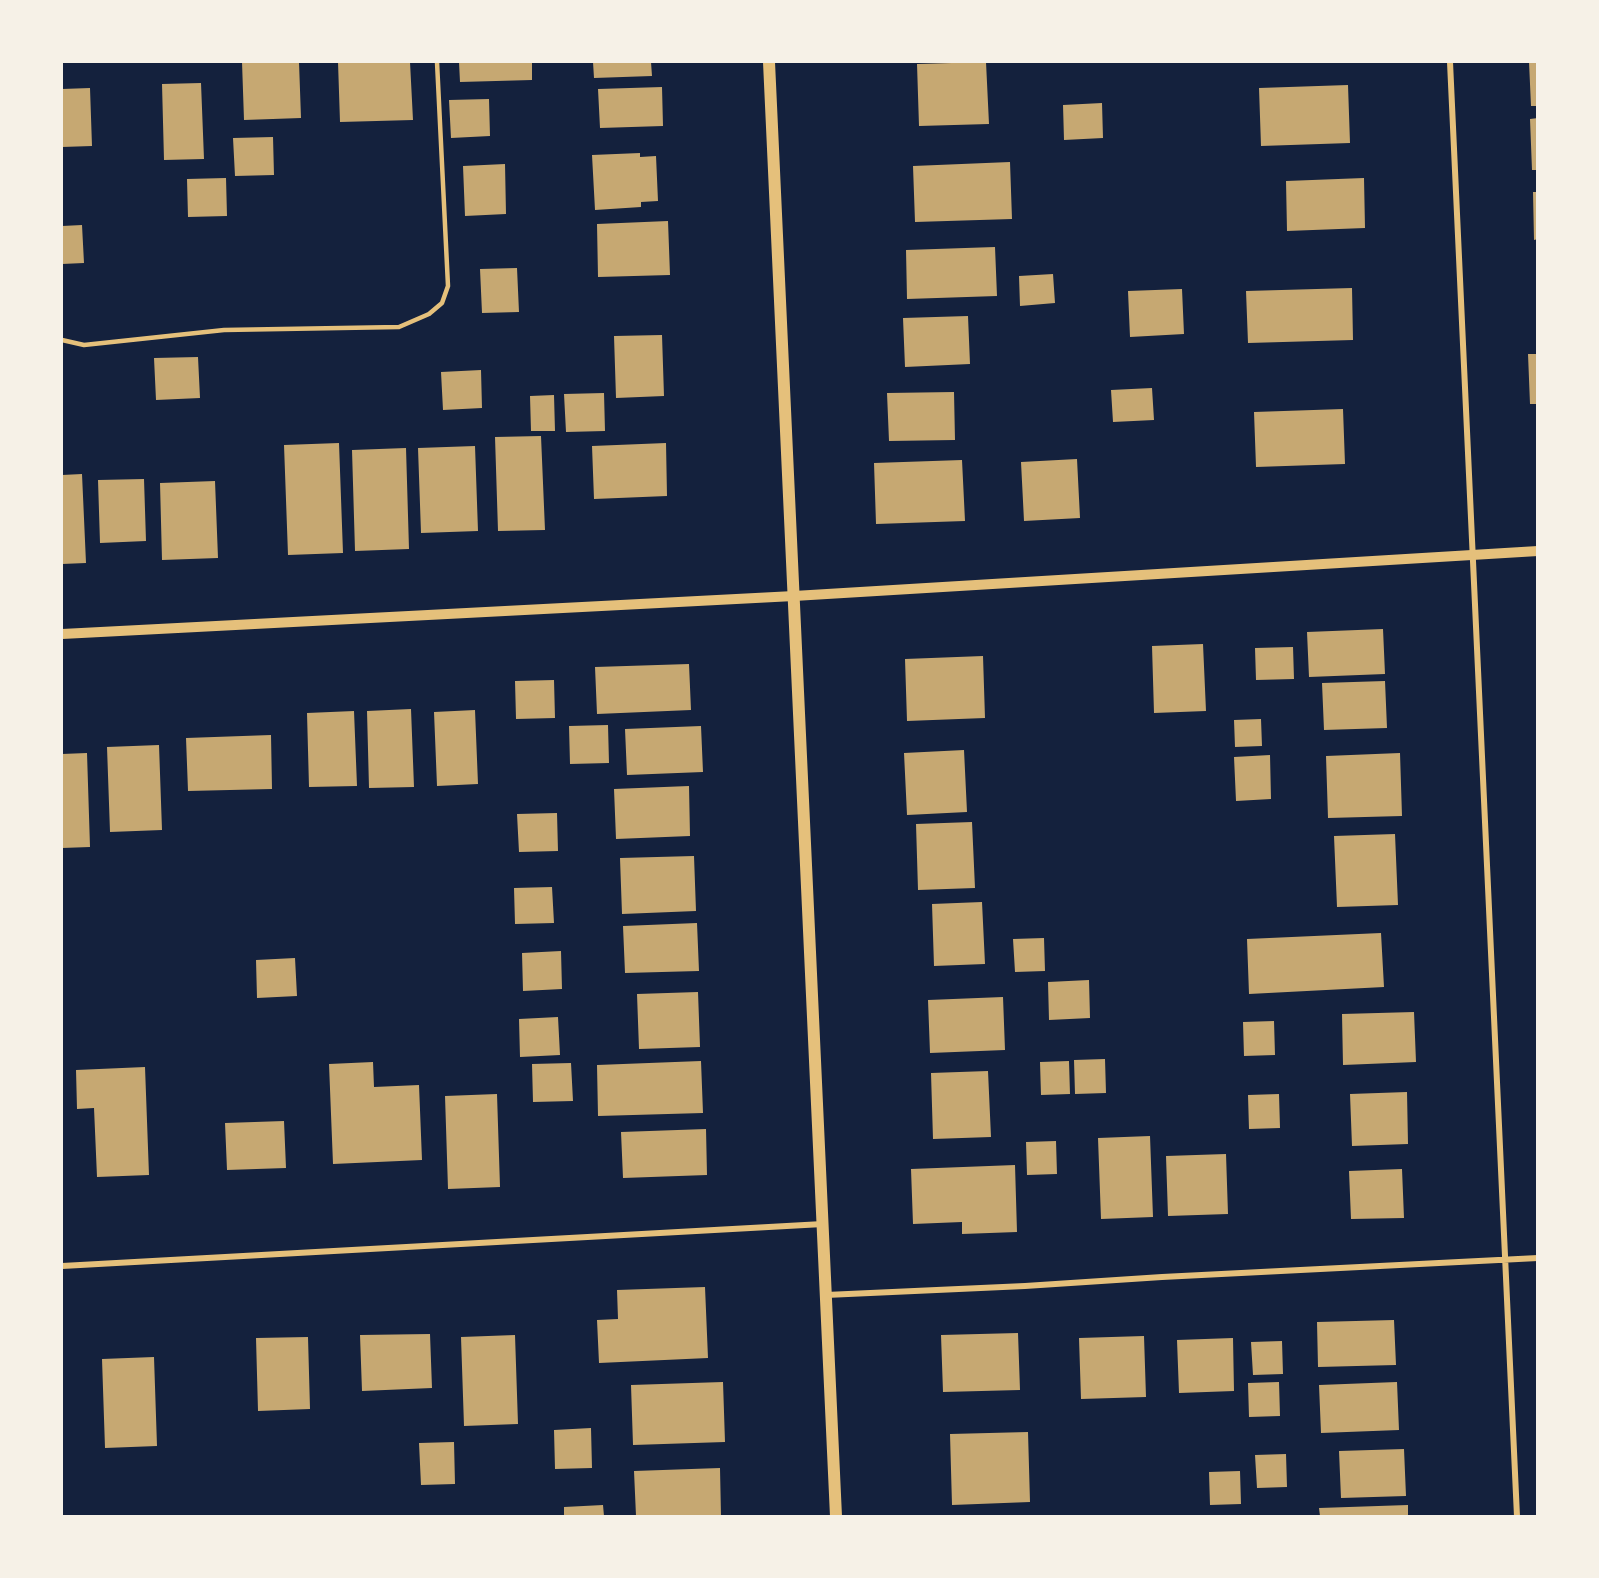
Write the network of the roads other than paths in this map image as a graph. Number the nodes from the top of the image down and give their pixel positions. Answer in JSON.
{"nodes":[{"id":1,"x":437,"y":62,"type":"edge"},
{"id":2,"x":769,"y":62,"type":"edge"},
{"id":3,"x":1450,"y":62,"type":"edge"},
{"id":4,"x":62,"y":340,"type":"edge"},
{"id":5,"x":1538,"y":551,"type":"edge"},
{"id":6,"x":1473,"y":554,"type":"junction"},
{"id":7,"x":794,"y":596,"type":"junction"},
{"id":8,"x":62,"y":634,"type":"edge"},
{"id":9,"x":823,"y":1224,"type":"junction"},
{"id":10,"x":1538,"y":1258,"type":"edge"},
{"id":11,"x":1505,"y":1260,"type":"junction"},
{"id":12,"x":62,"y":1266,"type":"edge"},
{"id":13,"x":826,"y":1295,"type":"junction"},
{"id":14,"x":836,"y":1516,"type":"edge"},
{"id":15,"x":1517,"y":1516,"type":"edge"}],
"edges":[{"from":1,"to":4,"type":"lane"},
{"from":2,"to":7,"type":"main road"},
{"from":3,"to":6,"type":"street"},
{"from":5,"to":6,"type":"street"},
{"from":6,"to":7,"type":"street"},
{"from":6,"to":11,"type":"street"},
{"from":7,"to":8,"type":"street"},
{"from":7,"to":9,"type":"main road"},
{"from":9,"to":12,"type":"street"},
{"from":9,"to":13,"type":"main road"},
{"from":10,"to":11,"type":"street"},
{"from":11,"to":13,"type":"street"},
{"from":11,"to":15,"type":"street"},
{"from":13,"to":14,"type":"main road"}]}
